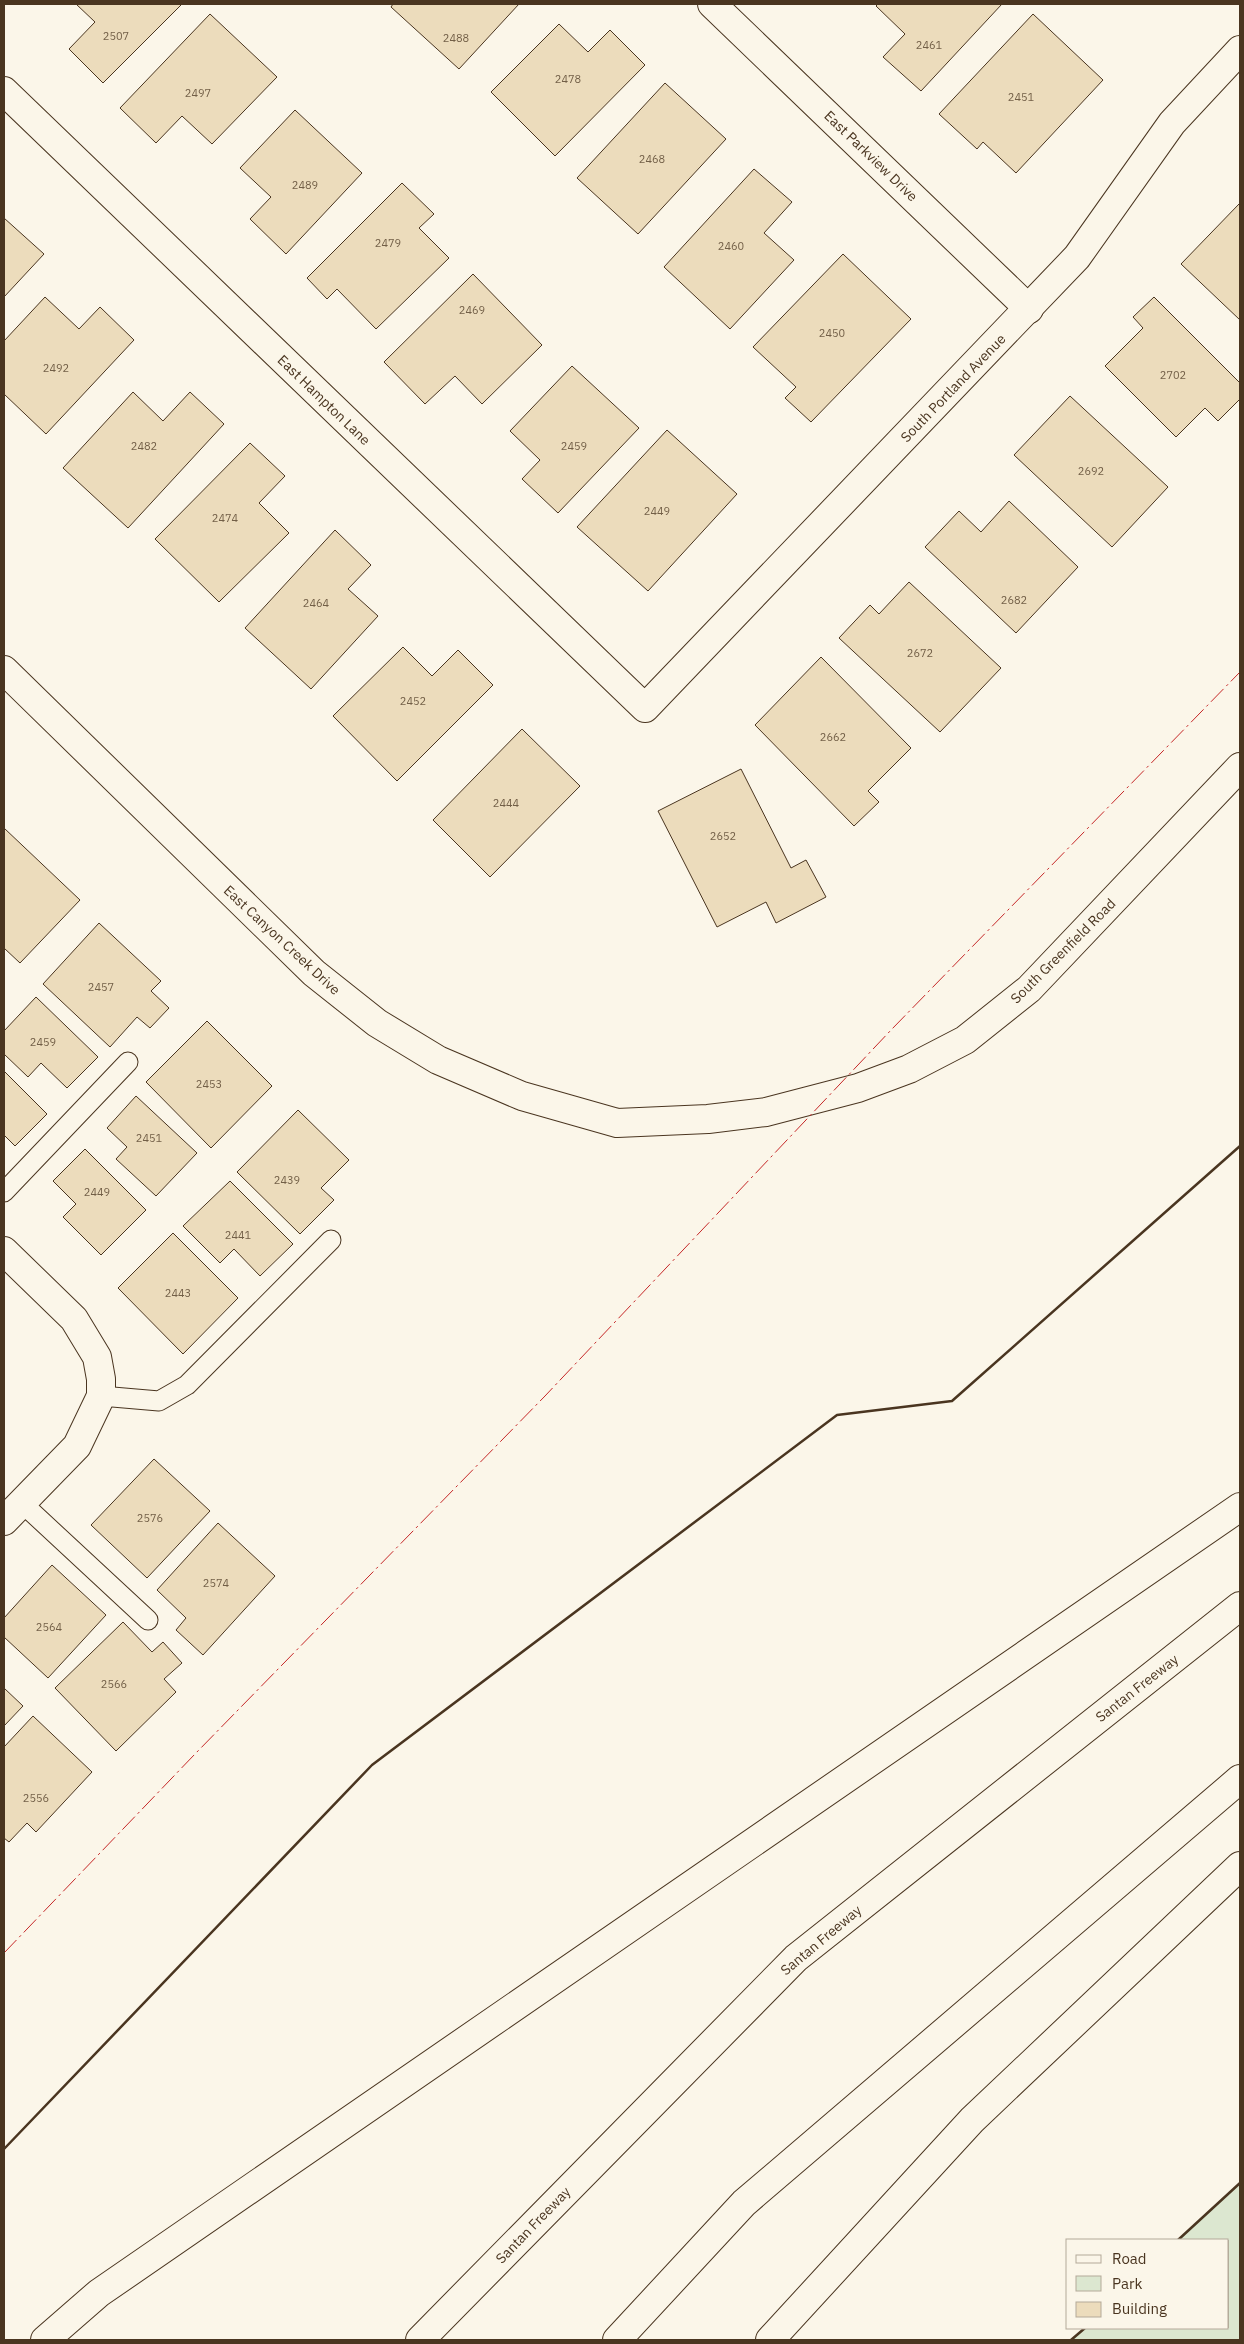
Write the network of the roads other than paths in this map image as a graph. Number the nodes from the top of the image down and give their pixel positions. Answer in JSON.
{"nodes":[{"id":1,"x":712,"y":4,"type":"edge"},
{"id":2,"x":1240,"y":50,"type":"edge"},
{"id":3,"x":4,"y":91,"type":"edge"},
{"id":4,"x":1029,"y":309,"type":"junction"},
{"id":5,"x":4,"y":670,"type":"edge"},
{"id":6,"x":645,"y":708,"type":"joint"},
{"id":7,"x":1240,"y":767,"type":"edge"},
{"id":8,"x":128,"y":1062,"type":"dead end"},
{"id":9,"x":617,"y":1123,"type":"joint"},
{"id":10,"x":4,"y":1192,"type":"edge"},
{"id":11,"x":331,"y":1240,"type":"dead end"},
{"id":12,"x":4,"y":1251,"type":"edge"},
{"id":13,"x":101,"y":1396,"type":"junction"},
{"id":14,"x":1240,"y":1507,"type":"edge"},
{"id":15,"x":13,"y":1512,"type":"edge"},
{"id":16,"x":1240,"y":1606,"type":"edge"},
{"id":17,"x":148,"y":1620,"type":"dead end"},
{"id":18,"x":1240,"y":1779,"type":"edge"},
{"id":19,"x":1240,"y":1866,"type":"edge"},
{"id":20,"x":45,"y":2340,"type":"edge"},
{"id":21,"x":420,"y":2340,"type":"edge"},
{"id":22,"x":617,"y":2340,"type":"edge"},
{"id":23,"x":770,"y":2340,"type":"edge"}],
"edges":[{"from":1,"to":4,"type":"main road","name":"East Parkview Drive"},
{"from":2,"to":4,"type":"main road","name":"South Portland Avenue"},
{"from":3,"to":6,"type":"main road","name":"East Hampton Lane"},
{"from":4,"to":6,"type":"main road","name":"South Portland Avenue"},
{"from":5,"to":9,"type":"main road","name":"East Canyon Creek Drive"},
{"from":7,"to":9,"type":"main road","name":"South Greenfield Road"},
{"from":8,"to":10,"type":"lane"},
{"from":11,"to":13,"type":"lane"},
{"from":12,"to":13,"type":"main road"},
{"from":13,"to":15,"type":"main road"},
{"from":14,"to":20,"type":"main road"},
{"from":15,"to":17,"type":"lane"},
{"from":16,"to":21,"type":"main road","name":"Santan Freeway"},
{"from":18,"to":22,"type":"main road"},
{"from":19,"to":23,"type":"main road"}]}
